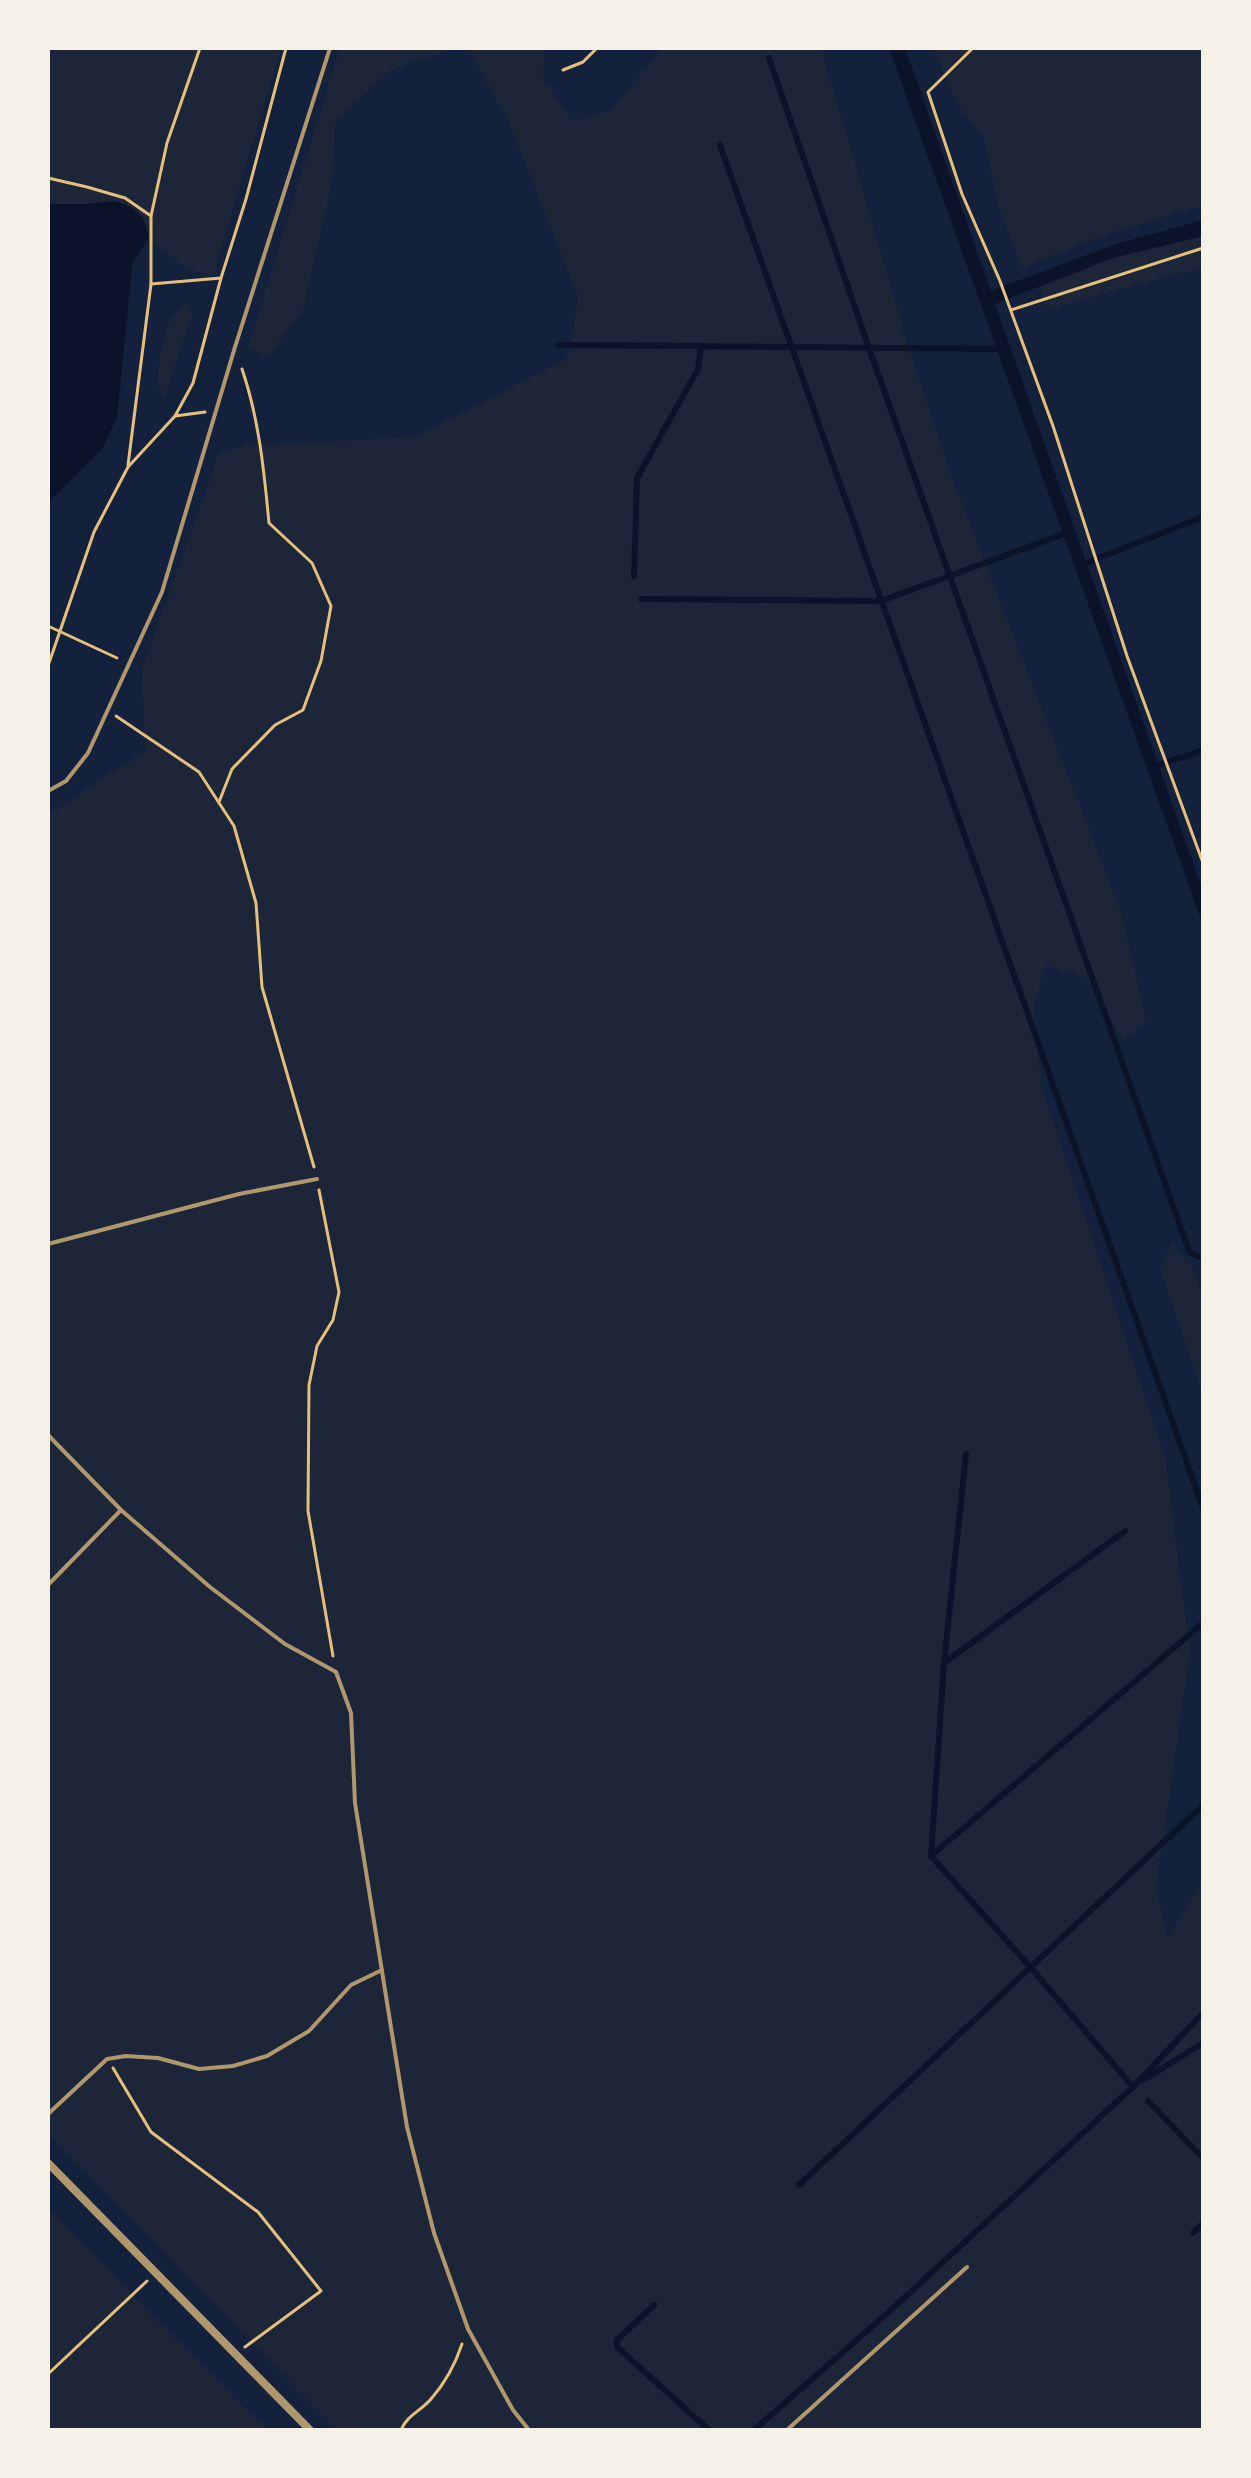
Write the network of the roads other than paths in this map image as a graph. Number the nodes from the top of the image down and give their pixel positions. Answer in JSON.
{"nodes":[{"id":1,"x":330,"y":48,"type":"edge"},
{"id":2,"x":48,"y":791,"type":"edge"},
{"id":3,"x":317,"y":1179,"type":"road end"},
{"id":4,"x":48,"y":1244,"type":"edge"},
{"id":5,"x":48,"y":1435,"type":"edge"},
{"id":6,"x":121,"y":1510,"type":"junction"},
{"id":7,"x":48,"y":1585,"type":"edge"},
{"id":8,"x":382,"y":1970,"type":"junction"},
{"id":9,"x":48,"y":2114,"type":"edge"},
{"id":10,"x":48,"y":2163,"type":"edge"},
{"id":11,"x":967,"y":2267,"type":"dead end"},
{"id":12,"x":310,"y":2430,"type":"edge"},
{"id":13,"x":529,"y":2430,"type":"edge"},
{"id":14,"x":787,"y":2430,"type":"edge"}],
"edges":[{"from":1,"to":2,"type":"lane"},
{"from":3,"to":4,"type":"lane"},
{"from":5,"to":6,"type":"lane"},
{"from":6,"to":7,"type":"lane"},
{"from":6,"to":8,"type":"lane"},
{"from":8,"to":9,"type":"lane"},
{"from":8,"to":13,"type":"lane"},
{"from":10,"to":12,"type":"street"},
{"from":11,"to":14,"type":"lane"}]}
